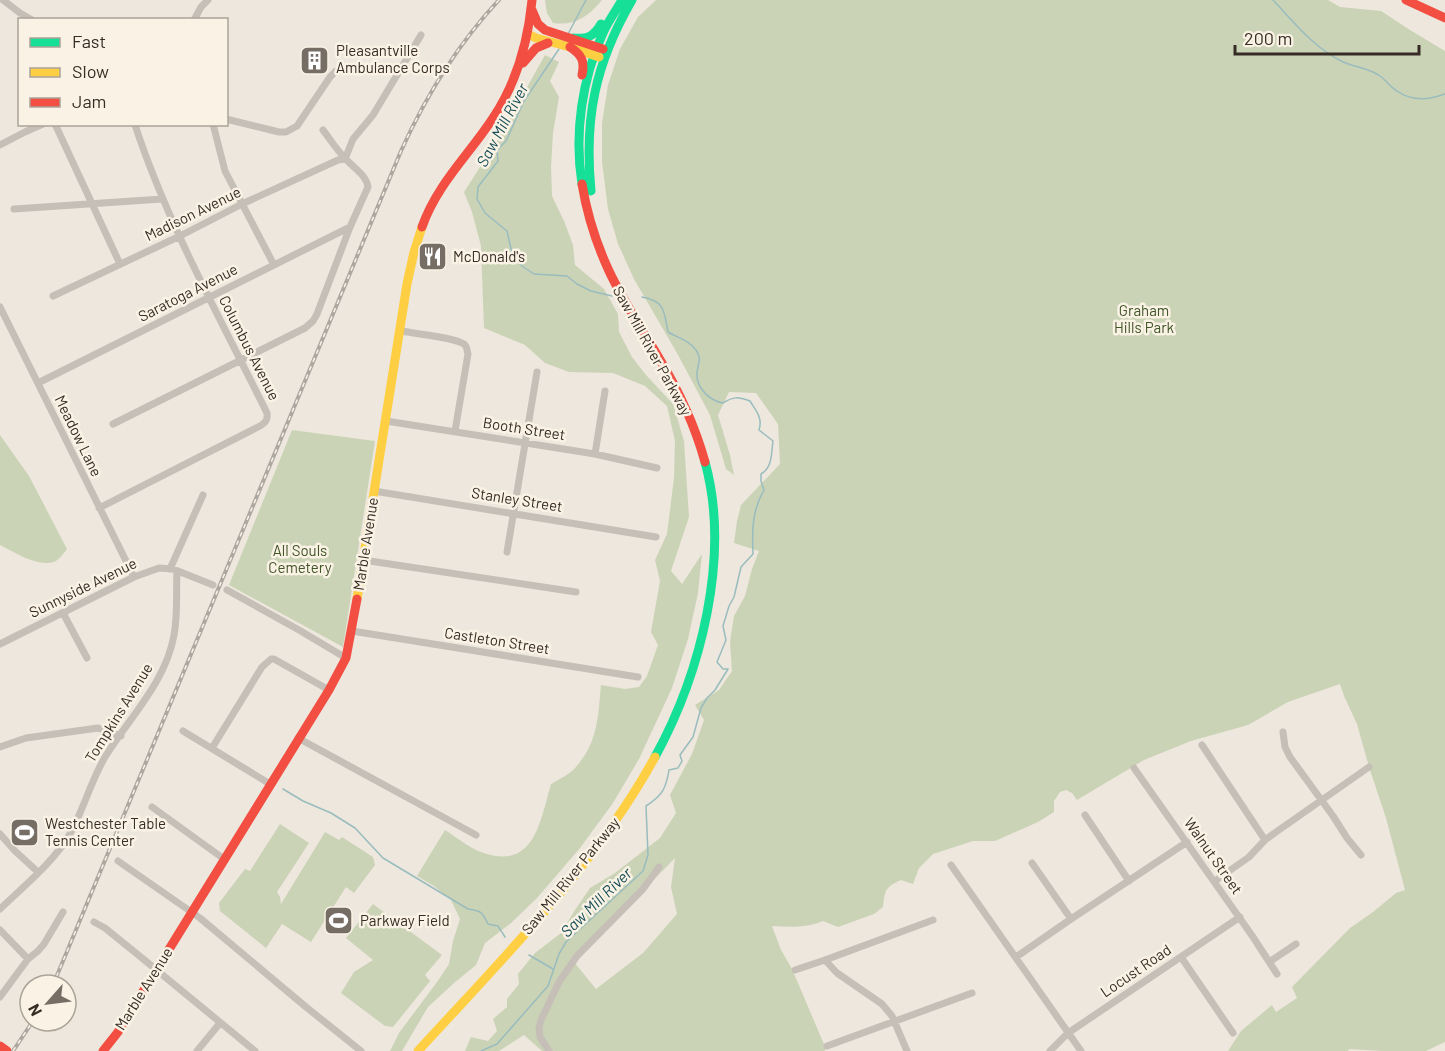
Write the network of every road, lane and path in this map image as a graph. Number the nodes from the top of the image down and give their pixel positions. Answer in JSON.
{"nodes":[{"id":1,"x":3,"y":0,"type":"edge"},
{"id":2,"x":208,"y":0,"type":"edge"},
{"id":3,"x":615,"y":0,"type":"edge"},
{"id":4,"x":622,"y":0,"type":"edge"},
{"id":5,"x":632,"y":0,"type":"edge"},
{"id":6,"x":1406,"y":0,"type":"edge"},
{"id":7,"x":1423,"y":0,"type":"edge"},
{"id":8,"x":531,"y":4,"type":"edge"},
{"id":9,"x":1445,"y":10,"type":"edge"},
{"id":10,"x":29,"y":18,"type":"edge"},
{"id":11,"x":195,"y":18,"type":"edge"},
{"id":12,"x":1445,"y":18,"type":"edge"},
{"id":13,"x":528,"y":34,"type":"junction"},
{"id":14,"x":421,"y":35,"type":"dead end"},
{"id":15,"x":556,"y":38,"type":"junction"},
{"id":16,"x":571,"y":43,"type":"junction"},
{"id":17,"x":600,"y":52,"type":"junction"},
{"id":18,"x":399,"y":69,"type":"junction"},
{"id":19,"x":518,"y":70,"type":"junction"},
{"id":20,"x":228,"y":119,"type":"edge"},
{"id":21,"x":38,"y":126,"type":"edge"},
{"id":22,"x":56,"y":126,"type":"edge"},
{"id":23,"x":135,"y":126,"type":"edge"},
{"id":24,"x":214,"y":126,"type":"edge"},
{"id":25,"x":323,"y":130,"type":"dead end"},
{"id":26,"x":578,"y":143,"type":"junction"},
{"id":27,"x":0,"y":145,"type":"edge"},
{"id":28,"x":345,"y":159,"type":"junction"},
{"id":29,"x":162,"y":199,"type":"junction"},
{"id":30,"x":91,"y":203,"type":"junction"},
{"id":31,"x":242,"y":204,"type":"junction"},
{"id":32,"x":14,"y":209,"type":"dead end"},
{"id":33,"x":350,"y":227,"type":"junction"},
{"id":34,"x":180,"y":236,"type":"junction"},
{"id":35,"x":120,"y":264,"type":"junction"},
{"id":36,"x":273,"y":265,"type":"junction"},
{"id":37,"x":53,"y":296,"type":"dead end"},
{"id":38,"x":208,"y":297,"type":"junction"},
{"id":39,"x":0,"y":307,"type":"edge"},
{"id":40,"x":400,"y":331,"type":"junction"},
{"id":41,"x":241,"y":360,"type":"junction"},
{"id":42,"x":537,"y":372,"type":"dead end"},
{"id":43,"x":38,"y":383,"type":"junction"},
{"id":44,"x":605,"y":391,"type":"dead end"},
{"id":45,"x":386,"y":421,"type":"junction"},
{"id":46,"x":113,"y":424,"type":"dead end"},
{"id":47,"x":455,"y":431,"type":"junction"},
{"id":48,"x":525,"y":443,"type":"junction"},
{"id":49,"x":595,"y":454,"type":"junction"},
{"id":50,"x":657,"y":468,"type":"dead end"},
{"id":51,"x":374,"y":491,"type":"junction"},
{"id":52,"x":203,"y":495,"type":"dead end"},
{"id":53,"x":99,"y":508,"type":"junction"},
{"id":54,"x":514,"y":513,"type":"junction"},
{"id":55,"x":656,"y":537,"type":"dead end"},
{"id":56,"x":507,"y":552,"type":"dead end"},
{"id":57,"x":363,"y":560,"type":"junction"},
{"id":58,"x":173,"y":570,"type":"junction"},
{"id":59,"x":134,"y":577,"type":"junction"},
{"id":60,"x":213,"y":585,"type":"dead end"},
{"id":61,"x":227,"y":590,"type":"dead end"},
{"id":62,"x":576,"y":592,"type":"dead end"},
{"id":63,"x":63,"y":613,"type":"junction"},
{"id":64,"x":352,"y":631,"type":"junction"},
{"id":65,"x":0,"y":644,"type":"edge"},
{"id":66,"x":87,"y":658,"type":"dead end"},
{"id":67,"x":346,"y":658,"type":"junction"},
{"id":68,"x":638,"y":677,"type":"dead end"},
{"id":69,"x":329,"y":690,"type":"junction"},
{"id":70,"x":183,"y":731,"type":"dead end"},
{"id":71,"x":1283,"y":732,"type":"dead end"},
{"id":72,"x":121,"y":736,"type":"junction"},
{"id":73,"x":298,"y":738,"type":"junction"},
{"id":74,"x":1202,"y":745,"type":"dead end"},
{"id":75,"x":0,"y":747,"type":"edge"},
{"id":76,"x":212,"y":748,"type":"junction"},
{"id":77,"x":1369,"y":766,"type":"dead end"},
{"id":78,"x":1134,"y":768,"type":"dead end"},
{"id":79,"x":270,"y":784,"type":"junction"},
{"id":80,"x":1321,"y":800,"type":"junction"},
{"id":81,"x":152,"y":807,"type":"dead end"},
{"id":82,"x":1085,"y":815,"type":"dead end"},
{"id":83,"x":0,"y":834,"type":"edge"},
{"id":84,"x":476,"y":835,"type":"dead end"},
{"id":85,"x":1265,"y":840,"type":"junction"},
{"id":86,"x":1187,"y":842,"type":"junction"},
{"id":87,"x":1361,"y":855,"type":"dead end"},
{"id":88,"x":224,"y":859,"type":"junction"},
{"id":89,"x":118,"y":861,"type":"dead end"},
{"id":90,"x":1032,"y":863,"type":"dead end"},
{"id":91,"x":951,"y":866,"type":"dead end"},
{"id":92,"x":659,"y":867,"type":"dead end"},
{"id":93,"x":38,"y":872,"type":"junction"},
{"id":94,"x":1215,"y":881,"type":"junction"},
{"id":95,"x":1129,"y":882,"type":"junction"},
{"id":96,"x":0,"y":909,"type":"edge"},
{"id":97,"x":63,"y":912,"type":"dead end"},
{"id":98,"x":192,"y":912,"type":"junction"},
{"id":99,"x":1240,"y":917,"type":"junction"},
{"id":100,"x":1071,"y":919,"type":"junction"},
{"id":101,"x":933,"y":920,"type":"dead end"},
{"id":102,"x":94,"y":921,"type":"dead end"},
{"id":103,"x":0,"y":930,"type":"edge"},
{"id":104,"x":1296,"y":944,"type":"dead end"},
{"id":105,"x":1016,"y":957,"type":"junction"},
{"id":106,"x":1181,"y":957,"type":"junction"},
{"id":107,"x":28,"y":958,"type":"junction"},
{"id":108,"x":825,"y":960,"type":"junction"},
{"id":109,"x":1269,"y":962,"type":"junction"},
{"id":110,"x":156,"y":970,"type":"junction"},
{"id":111,"x":795,"y":970,"type":"dead end"},
{"id":112,"x":1277,"y":974,"type":"dead end"},
{"id":113,"x":972,"y":993,"type":"dead end"},
{"id":114,"x":0,"y":997,"type":"edge"},
{"id":115,"x":895,"y":1022,"type":"junction"},
{"id":116,"x":220,"y":1023,"type":"junction"},
{"id":117,"x":1068,"y":1033,"type":"junction"},
{"id":118,"x":1233,"y":1033,"type":"dead end"},
{"id":119,"x":827,"y":1046,"type":"dead end"},
{"id":120,"x":0,"y":1047,"type":"edge"},
{"id":121,"x":7,"y":1051,"type":"edge"},
{"id":122,"x":103,"y":1051,"type":"edge"},
{"id":123,"x":197,"y":1051,"type":"edge"},
{"id":124,"x":255,"y":1051,"type":"edge"},
{"id":125,"x":361,"y":1051,"type":"edge"},
{"id":126,"x":418,"y":1051,"type":"edge"},
{"id":127,"x":427,"y":1051,"type":"edge"},
{"id":128,"x":549,"y":1051,"type":"edge"},
{"id":129,"x":907,"y":1051,"type":"edge"},
{"id":130,"x":1050,"y":1051,"type":"edge"},
{"id":131,"x":1082,"y":1051,"type":"edge"}],
"edges":[{"from":1,"to":10,"type":"street"},
{"from":2,"to":11,"type":"street"},
{"from":3,"to":16,"type":"main road"},
{"from":4,"to":17,"type":"main road","name":"Saw Mill River Parkway"},
{"from":5,"to":17,"type":"main road","name":"Saw Mill River Parkway"},
{"from":6,"to":12,"type":"main road"},
{"from":7,"to":9,"type":"main road"},
{"from":8,"to":13,"type":"main road","name":"Marble Avenue"},
{"from":8,"to":15,"type":"main road"},
{"from":13,"to":15,"type":"main road"},
{"from":13,"to":19,"type":"main road","name":"Marble Avenue"},
{"from":14,"to":18,"type":"street"},
{"from":15,"to":16,"type":"main road"},
{"from":15,"to":19,"type":"main road"},
{"from":16,"to":17,"type":"main road"},
{"from":16,"to":26,"type":"main road"},
{"from":17,"to":26,"type":"main road","name":"Saw Mill River Parkway"},
{"from":17,"to":127,"type":"main road","name":"Saw Mill River Parkway"},
{"from":18,"to":20,"type":"street"},
{"from":18,"to":28,"type":"street"},
{"from":19,"to":40,"type":"main road","name":"Marble Avenue"},
{"from":21,"to":27,"type":"street"},
{"from":22,"to":30,"type":"street"},
{"from":23,"to":29,"type":"street","name":"Columbus Avenue"},
{"from":24,"to":31,"type":"street"},
{"from":25,"to":28,"type":"street"},
{"from":26,"to":126,"type":"main road","name":"Saw Mill River Parkway"},
{"from":28,"to":31,"type":"street","name":"Madison Avenue"},
{"from":28,"to":33,"type":"street"},
{"from":29,"to":30,"type":"street"},
{"from":29,"to":34,"type":"street","name":"Columbus Avenue"},
{"from":30,"to":32,"type":"street"},
{"from":30,"to":35,"type":"street"},
{"from":31,"to":34,"type":"street","name":"Madison Avenue"},
{"from":31,"to":36,"type":"street"},
{"from":33,"to":36,"type":"street","name":"Saratoga Avenue"},
{"from":33,"to":41,"type":"street"},
{"from":34,"to":35,"type":"street","name":"Madison Avenue"},
{"from":34,"to":38,"type":"street","name":"Columbus Avenue"},
{"from":35,"to":37,"type":"street","name":"Madison Avenue"},
{"from":36,"to":38,"type":"street","name":"Saratoga Avenue"},
{"from":38,"to":41,"type":"street","name":"Columbus Avenue"},
{"from":38,"to":43,"type":"street","name":"Saratoga Avenue"},
{"from":39,"to":43,"type":"street","name":"Meadow Lane"},
{"from":40,"to":45,"type":"main road","name":"Marble Avenue"},
{"from":40,"to":47,"type":"street"},
{"from":41,"to":46,"type":"street"},
{"from":41,"to":53,"type":"street","name":"Columbus Avenue"},
{"from":42,"to":48,"type":"street"},
{"from":43,"to":53,"type":"street","name":"Meadow Lane"},
{"from":44,"to":49,"type":"street"},
{"from":45,"to":47,"type":"street","name":"Booth Street"},
{"from":45,"to":51,"type":"main road","name":"Marble Avenue"},
{"from":47,"to":48,"type":"street","name":"Booth Street"},
{"from":48,"to":49,"type":"street","name":"Booth Street"},
{"from":48,"to":54,"type":"street"},
{"from":49,"to":50,"type":"street","name":"Booth Street"},
{"from":51,"to":54,"type":"street","name":"Stanley Street"},
{"from":51,"to":57,"type":"main road","name":"Marble Avenue"},
{"from":52,"to":58,"type":"street"},
{"from":53,"to":59,"type":"street","name":"Meadow Lane"},
{"from":54,"to":55,"type":"street","name":"Stanley Street"},
{"from":54,"to":56,"type":"street"},
{"from":57,"to":62,"type":"street"},
{"from":57,"to":64,"type":"main road","name":"Marble Avenue"},
{"from":58,"to":59,"type":"street","name":"Sunnyside Avenue"},
{"from":58,"to":60,"type":"street"},
{"from":58,"to":72,"type":"street","name":"Tompkins Avenue"},
{"from":59,"to":63,"type":"street","name":"Sunnyside Avenue"},
{"from":61,"to":67,"type":"street"},
{"from":63,"to":65,"type":"street","name":"Sunnyside Avenue"},
{"from":63,"to":66,"type":"street"},
{"from":64,"to":67,"type":"main road","name":"Marble Avenue"},
{"from":64,"to":68,"type":"street","name":"Castleton Street"},
{"from":67,"to":69,"type":"main road","name":"Marble Avenue"},
{"from":69,"to":73,"type":"main road","name":"Marble Avenue"},
{"from":69,"to":76,"type":"street"},
{"from":70,"to":76,"type":"street"},
{"from":71,"to":80,"type":"street"},
{"from":72,"to":75,"type":"street"},
{"from":72,"to":93,"type":"street","name":"Tompkins Avenue"},
{"from":73,"to":79,"type":"main road","name":"Marble Avenue"},
{"from":73,"to":84,"type":"street"},
{"from":74,"to":85,"type":"street"},
{"from":76,"to":79,"type":"street"},
{"from":77,"to":80,"type":"street"},
{"from":78,"to":86,"type":"street","name":"Walnut Street"},
{"from":79,"to":88,"type":"main road","name":"Marble Avenue"},
{"from":80,"to":85,"type":"street"},
{"from":80,"to":87,"type":"street"},
{"from":81,"to":88,"type":"street"},
{"from":82,"to":95,"type":"street"},
{"from":83,"to":93,"type":"street"},
{"from":85,"to":94,"type":"street"},
{"from":86,"to":94,"type":"street","name":"Walnut Street"},
{"from":86,"to":95,"type":"street"},
{"from":88,"to":98,"type":"main road","name":"Marble Avenue"},
{"from":89,"to":98,"type":"street"},
{"from":90,"to":100,"type":"street"},
{"from":91,"to":105,"type":"street"},
{"from":92,"to":128,"type":"street"},
{"from":93,"to":96,"type":"street","name":"Tompkins Avenue"},
{"from":94,"to":99,"type":"street","name":"Walnut Street"},
{"from":95,"to":100,"type":"street"},
{"from":97,"to":107,"type":"street"},
{"from":98,"to":110,"type":"main road","name":"Marble Avenue"},
{"from":98,"to":125,"type":"street"},
{"from":99,"to":106,"type":"street","name":"Locust Road"},
{"from":99,"to":109,"type":"street","name":"Walnut Street"},
{"from":100,"to":105,"type":"street"},
{"from":101,"to":108,"type":"street"},
{"from":102,"to":110,"type":"street"},
{"from":103,"to":107,"type":"street"},
{"from":104,"to":109,"type":"street"},
{"from":105,"to":117,"type":"street"},
{"from":106,"to":117,"type":"street","name":"Locust Road"},
{"from":106,"to":118,"type":"street"},
{"from":107,"to":114,"type":"street"},
{"from":108,"to":111,"type":"street"},
{"from":108,"to":115,"type":"street"},
{"from":109,"to":112,"type":"street","name":"Walnut Street"},
{"from":110,"to":116,"type":"street"},
{"from":110,"to":122,"type":"main road","name":"Marble Avenue"},
{"from":113,"to":115,"type":"street"},
{"from":115,"to":119,"type":"street"},
{"from":115,"to":129,"type":"street"},
{"from":116,"to":123,"type":"street"},
{"from":116,"to":124,"type":"street"},
{"from":117,"to":130,"type":"street","name":"Locust Road"},
{"from":117,"to":131,"type":"street"},
{"from":120,"to":121,"type":"main road"}]}
